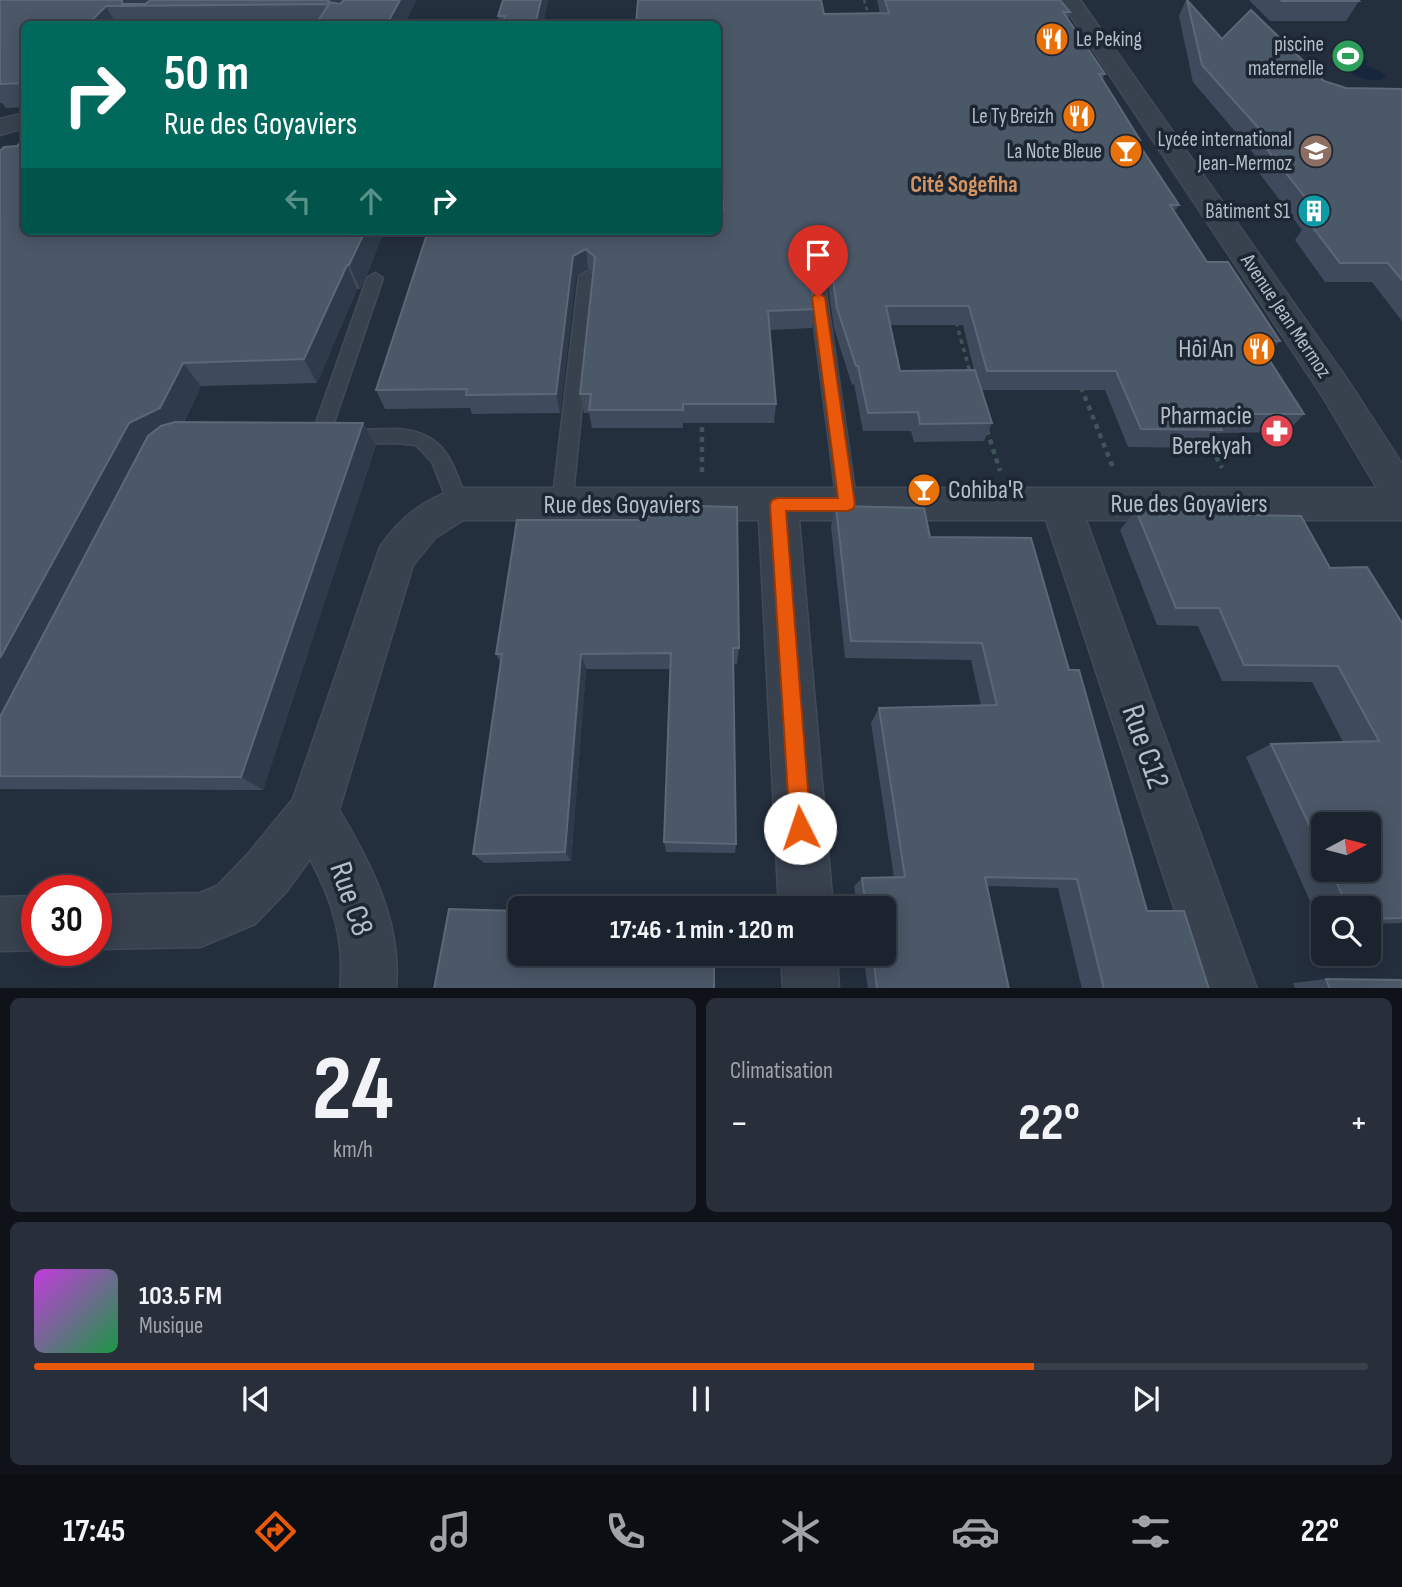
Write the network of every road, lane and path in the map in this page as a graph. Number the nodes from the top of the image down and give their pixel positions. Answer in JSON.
{"nodes":[{"id":1,"x":864,"y":0,"type":"edge"},
{"id":2,"x":1070,"y":0,"type":"edge"},
{"id":3,"x":873,"y":29,"type":"edge"},
{"id":4,"x":21,"y":121,"type":"edge"},
{"id":5,"x":0,"y":127,"type":"edge"},
{"id":6,"x":815,"y":271,"type":"edge"},
{"id":7,"x":587,"y":276,"type":"dead end"},
{"id":8,"x":375,"y":278,"type":"dead end"},
{"id":9,"x":952,"y":310,"type":"edge"},
{"id":10,"x":971,"y":375,"type":"edge"},
{"id":11,"x":1078,"y":380,"type":"edge"},
{"id":12,"x":702,"y":409,"type":"edge"},
{"id":13,"x":986,"y":427,"type":"edge"},
{"id":14,"x":1203,"y":430,"type":"edge"},
{"id":15,"x":1402,"y":496,"type":"edge"},
{"id":16,"x":702,"y":504,"type":"junction"},
{"id":17,"x":847,"y":504,"type":"junction"},
{"id":18,"x":1009,"y":504,"type":"junction"},
{"id":19,"x":1127,"y":504,"type":"junction"},
{"id":20,"x":1402,"y":504,"type":"edge"},
{"id":21,"x":458,"y":505,"type":"junction"},
{"id":22,"x":562,"y":505,"type":"junction"},
{"id":23,"x":778,"y":505,"type":"junction"},
{"id":24,"x":1061,"y":505,"type":"junction"},
{"id":25,"x":1240,"y":505,"type":"junction"},
{"id":26,"x":313,"y":814,"type":"junction"},
{"id":27,"x":805,"y":896,"type":"edge"},
{"id":28,"x":112,"y":922,"type":"edge"},
{"id":29,"x":21,"y":923,"type":"edge"},
{"id":30,"x":0,"y":924,"type":"edge"},
{"id":31,"x":810,"y":966,"type":"edge"},
{"id":32,"x":368,"y":988,"type":"edge"},
{"id":33,"x":811,"y":988,"type":"edge"},
{"id":34,"x":1229,"y":988,"type":"edge"}],
"edges":[{"from":1,"to":3,"type":"path"},
{"from":2,"to":15,"type":"street","name":"Avenue Jean Mermoz"},
{"from":4,"to":5,"type":"street"},
{"from":6,"to":17,"type":"lane"},
{"from":7,"to":22,"type":"lane"},
{"from":8,"to":21,"type":"lane"},
{"from":9,"to":10,"type":"path"},
{"from":11,"to":19,"type":"path"},
{"from":12,"to":16,"type":"path"},
{"from":13,"to":18,"type":"path"},
{"from":14,"to":25,"type":"path"},
{"from":16,"to":22,"type":"street","name":"Rue des Goyaviers"},
{"from":16,"to":23,"type":"street","name":"Rue des Goyaviers"},
{"from":17,"to":18,"type":"street","name":"Rue des Goyaviers"},
{"from":17,"to":23,"type":"street","name":"Rue des Goyaviers"},
{"from":18,"to":24,"type":"street","name":"Rue des Goyaviers"},
{"from":19,"to":24,"type":"street","name":"Rue des Goyaviers"},
{"from":19,"to":25,"type":"street","name":"Rue des Goyaviers"},
{"from":20,"to":25,"type":"street","name":"Rue des Goyaviers"},
{"from":21,"to":22,"type":"street","name":"Rue des Goyaviers"},
{"from":21,"to":26,"type":"street","name":"Rue des Goyaviers"},
{"from":23,"to":27,"type":"street"},
{"from":24,"to":34,"type":"street","name":"Rue C12"},
{"from":26,"to":28,"type":"street","name":"Rue des Goyaviers"},
{"from":26,"to":32,"type":"street","name":"Rue C8"},
{"from":29,"to":30,"type":"street"},
{"from":31,"to":33,"type":"street"}]}
